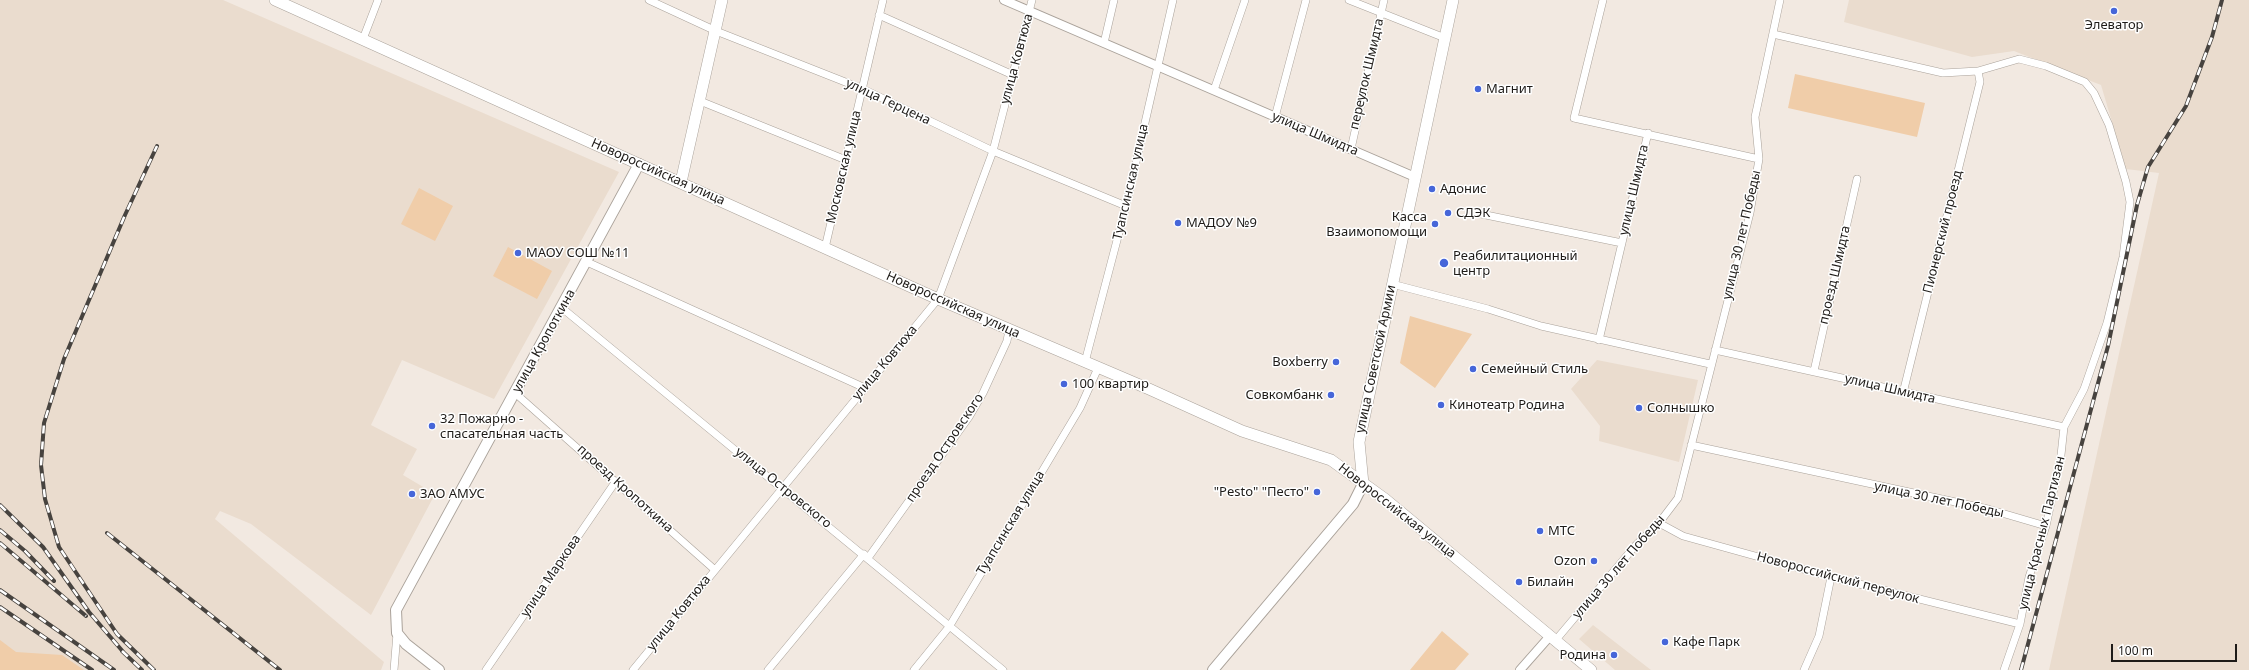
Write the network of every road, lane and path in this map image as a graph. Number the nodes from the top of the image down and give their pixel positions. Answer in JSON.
{"nodes":[{"id":1,"x":275,"y":0,"type":"edge"},
{"id":2,"x":378,"y":0,"type":"edge"},
{"id":3,"x":649,"y":0,"type":"edge"},
{"id":4,"x":722,"y":0,"type":"edge"},
{"id":5,"x":883,"y":0,"type":"edge"},
{"id":6,"x":1004,"y":0,"type":"edge"},
{"id":7,"x":1032,"y":0,"type":"edge"},
{"id":8,"x":1114,"y":0,"type":"edge"},
{"id":9,"x":1173,"y":0,"type":"edge"},
{"id":10,"x":1245,"y":0,"type":"edge"},
{"id":11,"x":1306,"y":0,"type":"edge"},
{"id":12,"x":1349,"y":0,"type":"edge"},
{"id":13,"x":1384,"y":0,"type":"edge"},
{"id":14,"x":1453,"y":0,"type":"edge"},
{"id":15,"x":1603,"y":0,"type":"edge"},
{"id":16,"x":1780,"y":0,"type":"edge"},
{"id":17,"x":1030,"y":12,"type":"junction"},
{"id":18,"x":1381,"y":14,"type":"junction"},
{"id":19,"x":879,"y":15,"type":"junction"},
{"id":20,"x":716,"y":31,"type":"junction"},
{"id":21,"x":1773,"y":34,"type":"junction"},
{"id":22,"x":1445,"y":38,"type":"junction"},
{"id":23,"x":363,"y":39,"type":"junction"},
{"id":24,"x":1104,"y":43,"type":"junction"},
{"id":25,"x":1158,"y":67,"type":"junction"},
{"id":26,"x":1978,"y":71,"type":"junction"},
{"id":27,"x":1013,"y":75,"type":"junction"},
{"id":28,"x":863,"y":89,"type":"junction"},
{"id":29,"x":1214,"y":90,"type":"junction"},
{"id":30,"x":700,"y":101,"type":"junction"},
{"id":31,"x":1276,"y":117,"type":"junction"},
{"id":32,"x":1648,"y":133,"type":"junction"},
{"id":33,"x":1351,"y":149,"type":"junction"},
{"id":34,"x":993,"y":151,"type":"junction"},
{"id":35,"x":1760,"y":159,"type":"junction"},
{"id":36,"x":846,"y":160,"type":"junction"},
{"id":37,"x":639,"y":164,"type":"junction"},
{"id":38,"x":1415,"y":177,"type":"junction"},
{"id":39,"x":1857,"y":179,"type":"dead end"},
{"id":40,"x":681,"y":182,"type":"junction"},
{"id":41,"x":1126,"y":206,"type":"junction"},
{"id":42,"x":1481,"y":214,"type":"dead end"},
{"id":43,"x":1622,"y":243,"type":"junction"},
{"id":44,"x":825,"y":248,"type":"junction"},
{"id":45,"x":587,"y":262,"type":"junction"},
{"id":46,"x":1392,"y":284,"type":"junction"},
{"id":47,"x":938,"y":299,"type":"junction"},
{"id":48,"x":562,"y":308,"type":"junction"},
{"id":49,"x":1009,"y":330,"type":"junction"},
{"id":50,"x":1599,"y":340,"type":"junction"},
{"id":51,"x":1715,"y":350,"type":"junction"},
{"id":52,"x":1085,"y":362,"type":"junction"},
{"id":53,"x":1710,"y":364,"type":"junction"},
{"id":54,"x":1098,"y":368,"type":"junction"},
{"id":55,"x":1814,"y":371,"type":"junction"},
{"id":56,"x":865,"y":388,"type":"junction"},
{"id":57,"x":516,"y":393,"type":"junction"},
{"id":58,"x":1903,"y":393,"type":"junction"},
{"id":59,"x":2064,"y":427,"type":"junction"},
{"id":60,"x":1691,"y":445,"type":"junction"},
{"id":61,"x":616,"y":481,"type":"junction"},
{"id":62,"x":1363,"y":484,"type":"junction"},
{"id":63,"x":782,"y":487,"type":"junction"},
{"id":64,"x":1659,"y":523,"type":"junction"},
{"id":65,"x":2046,"y":526,"type":"junction"},
{"id":66,"x":866,"y":556,"type":"junction"},
{"id":67,"x":715,"y":570,"type":"junction"},
{"id":68,"x":1831,"y":577,"type":"junction"},
{"id":69,"x":2020,"y":624,"type":"junction"},
{"id":70,"x":950,"y":627,"type":"junction"},
{"id":71,"x":397,"y":633,"type":"junction"},
{"id":72,"x":1552,"y":638,"type":"junction"},
{"id":73,"x":394,"y":670,"type":"edge"},
{"id":74,"x":439,"y":670,"type":"edge"},
{"id":75,"x":486,"y":670,"type":"edge"},
{"id":76,"x":633,"y":670,"type":"edge"},
{"id":77,"x":768,"y":670,"type":"edge"},
{"id":78,"x":914,"y":670,"type":"edge"},
{"id":79,"x":1003,"y":670,"type":"edge"},
{"id":80,"x":1213,"y":670,"type":"edge"},
{"id":81,"x":1520,"y":670,"type":"edge"},
{"id":82,"x":1591,"y":670,"type":"edge"},
{"id":83,"x":1804,"y":670,"type":"edge"},
{"id":84,"x":2004,"y":670,"type":"edge"}],
"edges":[{"from":1,"to":23,"type":"main road","name":"Новороссийская улица"},
{"from":2,"to":23,"type":"street"},
{"from":3,"to":20,"type":"street","name":"улица Герцена"},
{"from":4,"to":20,"type":"main road"},
{"from":5,"to":19,"type":"street","name":"Московская улица"},
{"from":6,"to":17,"type":"street","name":"улица Шмидта"},
{"from":7,"to":17,"type":"street","name":"улица Ковтюха"},
{"from":8,"to":24,"type":"street"},
{"from":9,"to":25,"type":"street","name":"Туапсинская улица"},
{"from":10,"to":29,"type":"street"},
{"from":11,"to":31,"type":"street"},
{"from":12,"to":18,"type":"street"},
{"from":13,"to":18,"type":"street","name":"переулок Шмидта"},
{"from":14,"to":22,"type":"main road","name":"улица Советской Армии"},
{"from":15,"to":32,"type":"street"},
{"from":16,"to":21,"type":"street","name":"улица 30 лет Победы"},
{"from":17,"to":24,"type":"street","name":"улица Шмидта"},
{"from":17,"to":27,"type":"street","name":"улица Ковтюха"},
{"from":18,"to":22,"type":"street"},
{"from":18,"to":33,"type":"street","name":"переулок Шмидта"},
{"from":19,"to":27,"type":"street"},
{"from":19,"to":28,"type":"street","name":"Московская улица"},
{"from":20,"to":28,"type":"street","name":"улица Герцена"},
{"from":20,"to":30,"type":"main road"},
{"from":21,"to":26,"type":"street","name":"улица Красных Партизан"},
{"from":21,"to":35,"type":"street","name":"улица 30 лет Победы"},
{"from":22,"to":38,"type":"main road","name":"улица Советской Армии"},
{"from":23,"to":37,"type":"main road","name":"Новороссийская улица"},
{"from":24,"to":25,"type":"street","name":"улица Шмидта"},
{"from":25,"to":29,"type":"street","name":"улица Шмидта"},
{"from":25,"to":41,"type":"street","name":"Туапсинская улица"},
{"from":26,"to":58,"type":"street","name":"Пионерский проезд"},
{"from":26,"to":59,"type":"street","name":"улица Красных Партизан"},
{"from":27,"to":34,"type":"street","name":"улица Ковтюха"},
{"from":28,"to":34,"type":"street","name":"улица Герцена"},
{"from":28,"to":36,"type":"street","name":"Московская улица"},
{"from":29,"to":31,"type":"street","name":"улица Шмидта"},
{"from":30,"to":36,"type":"street"},
{"from":30,"to":40,"type":"main road"},
{"from":31,"to":33,"type":"street","name":"улица Шмидта"},
{"from":32,"to":35,"type":"street"},
{"from":32,"to":43,"type":"street","name":"улица Шмидта"},
{"from":33,"to":38,"type":"street","name":"улица Шмидта"},
{"from":34,"to":41,"type":"street","name":"улица Герцена"},
{"from":34,"to":47,"type":"street","name":"улица Ковтюха"},
{"from":35,"to":51,"type":"street","name":"улица 30 лет Победы"},
{"from":36,"to":44,"type":"street","name":"Московская улица"},
{"from":37,"to":40,"type":"main road","name":"Новороссийская улица"},
{"from":37,"to":45,"type":"main road","name":"улица Кропоткина"},
{"from":38,"to":46,"type":"main road","name":"улица Советской Армии"},
{"from":39,"to":55,"type":"street","name":"проезд Шмидта"},
{"from":40,"to":44,"type":"main road","name":"Новороссийская улица"},
{"from":41,"to":52,"type":"street","name":"Туапсинская улица"},
{"from":42,"to":43,"type":"street"},
{"from":43,"to":50,"type":"street","name":"улица Шмидта"},
{"from":44,"to":47,"type":"main road","name":"Новороссийская улица"},
{"from":45,"to":48,"type":"main road","name":"улица Кропоткина"},
{"from":45,"to":56,"type":"street"},
{"from":46,"to":50,"type":"street"},
{"from":46,"to":62,"type":"main road","name":"улица Советской Армии"},
{"from":47,"to":49,"type":"main road","name":"Новороссийская улица"},
{"from":47,"to":56,"type":"street","name":"улица Ковтюха"},
{"from":48,"to":57,"type":"main road","name":"улица Кропоткина"},
{"from":48,"to":63,"type":"street","name":"улица Островского"},
{"from":49,"to":52,"type":"main road","name":"Новороссийская улица"},
{"from":49,"to":66,"type":"street","name":"проезд Островского"},
{"from":50,"to":53,"type":"street"},
{"from":51,"to":53,"type":"street","name":"улица 30 лет Победы"},
{"from":51,"to":55,"type":"street","name":"улица Шмидта"},
{"from":52,"to":54,"type":"main road","name":"Новороссийская улица"},
{"from":53,"to":60,"type":"street","name":"улица 30 лет Победы"},
{"from":54,"to":62,"type":"main road","name":"Новороссийская улица"},
{"from":54,"to":70,"type":"street","name":"Туапсинская улица"},
{"from":55,"to":58,"type":"street","name":"улица Шмидта"},
{"from":56,"to":63,"type":"street","name":"улица Ковтюха"},
{"from":57,"to":61,"type":"street","name":"проезд Кропоткина"},
{"from":57,"to":71,"type":"main road","name":"улица Кропоткина"},
{"from":58,"to":59,"type":"street","name":"улица Шмидта"},
{"from":59,"to":65,"type":"street","name":"улица Красных Партизан"},
{"from":60,"to":64,"type":"street","name":"улица 30 лет Победы"},
{"from":60,"to":65,"type":"street","name":"улица 30 лет Победы"},
{"from":61,"to":67,"type":"street","name":"проезд Кропоткина"},
{"from":61,"to":75,"type":"street","name":"улица Маркова"},
{"from":62,"to":72,"type":"main road","name":"Новороссийская улица"},
{"from":62,"to":80,"type":"main road"},
{"from":63,"to":66,"type":"street","name":"улица Островского"},
{"from":63,"to":67,"type":"street","name":"улица Ковтюха"},
{"from":64,"to":68,"type":"street","name":"Новороссийский переулок"},
{"from":64,"to":72,"type":"street","name":"улица 30 лет Победы"},
{"from":65,"to":69,"type":"street","name":"улица Красных Партизан"},
{"from":66,"to":70,"type":"street","name":"улица Островского"},
{"from":66,"to":77,"type":"street"},
{"from":67,"to":76,"type":"street","name":"улица Ковтюха"},
{"from":68,"to":69,"type":"street","name":"Новороссийский переулок"},
{"from":68,"to":83,"type":"street"},
{"from":69,"to":84,"type":"street","name":"улица Красных Партизан"},
{"from":70,"to":78,"type":"street","name":"Туапсинская улица"},
{"from":70,"to":79,"type":"street","name":"улица Островского"},
{"from":71,"to":73,"type":"street"},
{"from":71,"to":74,"type":"main road"},
{"from":72,"to":81,"type":"street","name":"улица 30 лет Победы"},
{"from":72,"to":82,"type":"main road","name":"Новороссийская улица"}]}
